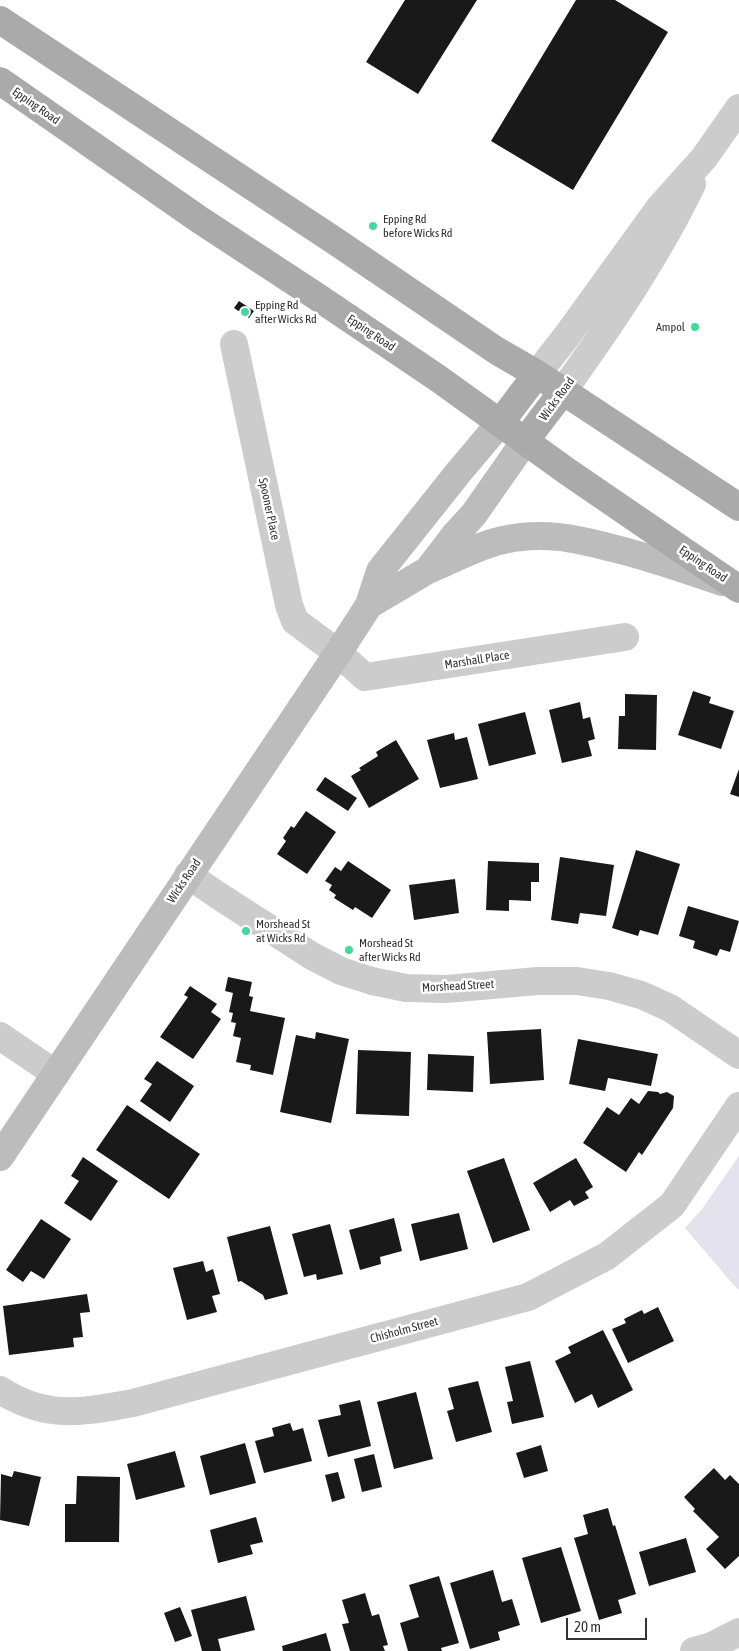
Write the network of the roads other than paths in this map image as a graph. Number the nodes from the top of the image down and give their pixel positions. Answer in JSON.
{"nodes":[{"id":1,"x":0,"y":20,"type":"edge"},
{"id":2,"x":0,"y":81,"type":"edge"},
{"id":3,"x":739,"y":108,"type":"edge"},
{"id":4,"x":704,"y":158,"type":"junction"},
{"id":5,"x":234,"y":344,"type":"dead end"},
{"id":6,"x":537,"y":374,"type":"junction"},
{"id":7,"x":563,"y":391,"type":"junction"},
{"id":8,"x":500,"y":423,"type":"junction"},
{"id":9,"x":526,"y":441,"type":"junction"},
{"id":10,"x":739,"y":507,"type":"edge"},
{"id":11,"x":428,"y":570,"type":"junction"},
{"id":12,"x":737,"y":588,"type":"edge"},
{"id":13,"x":369,"y":604,"type":"junction"},
{"id":14,"x":626,"y":637,"type":"dead end"},
{"id":15,"x":338,"y":653,"type":"junction"},
{"id":16,"x":188,"y":874,"type":"junction"},
{"id":17,"x":0,"y":1036,"type":"edge"},
{"id":18,"x":739,"y":1055,"type":"edge"},
{"id":19,"x":56,"y":1074,"type":"junction"},
{"id":20,"x":739,"y":1106,"type":"edge"},
{"id":21,"x":0,"y":1157,"type":"edge"},
{"id":22,"x":0,"y":1390,"type":"edge"},
{"id":23,"x":739,"y":1632,"type":"edge"},
{"id":24,"x":694,"y":1651,"type":"edge"}],
"edges":[{"from":1,"to":6,"type":"main road"},
{"from":2,"to":8,"type":"main road","name":"Epping Road"},
{"from":3,"to":4,"type":"street","name":"Wicks Road"},
{"from":4,"to":6,"type":"street","name":"Wicks Road"},
{"from":4,"to":7,"type":"street","name":"Wicks Road"},
{"from":5,"to":15,"type":"street","name":"Spooner Place"},
{"from":6,"to":7,"type":"main road"},
{"from":6,"to":8,"type":"main road","name":"Wicks Road"},
{"from":7,"to":9,"type":"main road","name":"Wicks Road"},
{"from":7,"to":10,"type":"main road"},
{"from":8,"to":9,"type":"main road","name":"Epping Road"},
{"from":8,"to":13,"type":"main road","name":"Wicks Road"},
{"from":9,"to":11,"type":"main road","name":"Wicks Road"},
{"from":9,"to":12,"type":"main road","name":"Epping Road"},
{"from":11,"to":12,"type":"main road"},
{"from":11,"to":13,"type":"main road","name":"Wicks Road"},
{"from":13,"to":15,"type":"main road","name":"Wicks Road"},
{"from":14,"to":15,"type":"street","name":"Marshall Place"},
{"from":15,"to":16,"type":"main road","name":"Wicks Road"},
{"from":16,"to":18,"type":"street","name":"Morshead Street"},
{"from":16,"to":19,"type":"main road","name":"Wicks Road"},
{"from":17,"to":19,"type":"street"},
{"from":19,"to":21,"type":"main road","name":"Wicks Road"},
{"from":20,"to":22,"type":"street","name":"Chisholm Street"},
{"from":23,"to":24,"type":"street"}]}
